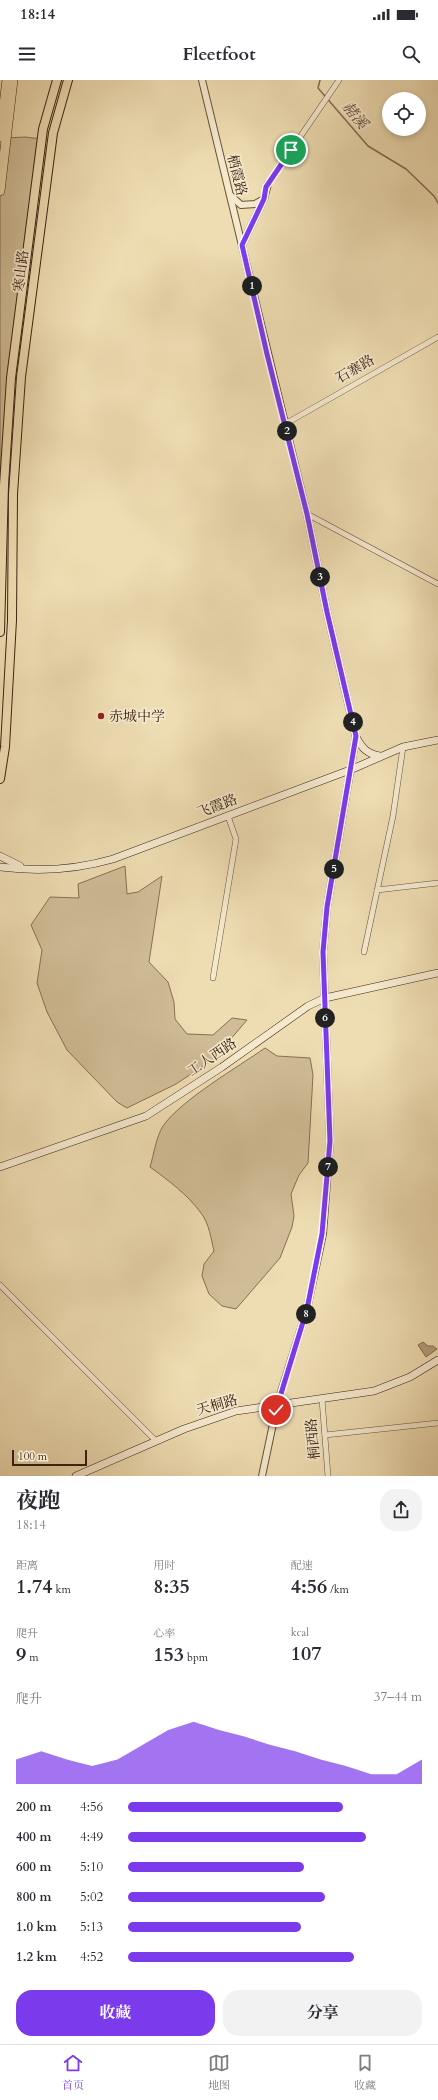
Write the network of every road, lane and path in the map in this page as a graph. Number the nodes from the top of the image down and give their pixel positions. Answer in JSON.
{"nodes":[{"id":1,"x":7,"y":80,"type":"edge"},
{"id":2,"x":13,"y":80,"type":"edge"},
{"id":3,"x":58,"y":80,"type":"edge"},
{"id":4,"x":68,"y":80,"type":"edge"},
{"id":5,"x":202,"y":80,"type":"edge"},
{"id":6,"x":339,"y":80,"type":"edge"},
{"id":7,"x":0,"y":137,"type":"edge"},
{"id":8,"x":268,"y":184,"type":"joint"},
{"id":9,"x":0,"y":191,"type":"edge"},
{"id":10,"x":230,"y":194,"type":"junction"},
{"id":11,"x":264,"y":199,"type":"junction"},
{"id":12,"x":242,"y":245,"type":"junction"},
{"id":13,"x":438,"y":337,"type":"edge"},
{"id":14,"x":285,"y":424,"type":"junction"},
{"id":15,"x":307,"y":514,"type":"junction"},
{"id":16,"x":438,"y":584,"type":"edge"},
{"id":17,"x":0,"y":632,"type":"edge"},
{"id":18,"x":356,"y":736,"type":"junction"},
{"id":19,"x":438,"y":740,"type":"edge"},
{"id":20,"x":402,"y":747,"type":"junction"},
{"id":21,"x":381,"y":756,"type":"junction"},
{"id":22,"x":350,"y":770,"type":"junction"},
{"id":23,"x":0,"y":779,"type":"edge"},
{"id":24,"x":228,"y":816,"type":"junction"},
{"id":25,"x":0,"y":856,"type":"edge"},
{"id":26,"x":1,"y":868,"type":"edge"},
{"id":27,"x":28,"y":869,"type":"junction"},
{"id":28,"x":438,"y":883,"type":"edge"},
{"id":29,"x":377,"y":890,"type":"junction"},
{"id":30,"x":364,"y":952,"type":"dead end"},
{"id":31,"x":438,"y":974,"type":"edge"},
{"id":32,"x":213,"y":978,"type":"dead end"},
{"id":33,"x":325,"y":998,"type":"junction"},
{"id":34,"x":0,"y":1167,"type":"edge"},
{"id":35,"x":0,"y":1286,"type":"edge"},
{"id":36,"x":438,"y":1360,"type":"edge"},
{"id":37,"x":322,"y":1399,"type":"junction"},
{"id":38,"x":277,"y":1405,"type":"junction"},
{"id":39,"x":438,"y":1423,"type":"edge"},
{"id":40,"x":325,"y":1434,"type":"junction"},
{"id":41,"x":156,"y":1441,"type":"junction"},
{"id":42,"x":76,"y":1476,"type":"edge"},
{"id":43,"x":262,"y":1476,"type":"edge"},
{"id":44,"x":328,"y":1476,"type":"edge"}],
"edges":[{"from":1,"to":7,"type":"highway"},
{"from":2,"to":9,"type":"highway"},
{"from":3,"to":17,"type":"main road","name":"寒山路"},
{"from":4,"to":23,"type":"main road","name":"寒山路"},
{"from":5,"to":10,"type":"street","name":"栖霞路"},
{"from":6,"to":8,"type":"street"},
{"from":8,"to":11,"type":"street"},
{"from":10,"to":11,"type":"street"},
{"from":10,"to":12,"type":"street","name":"栖霞路"},
{"from":11,"to":12,"type":"street"},
{"from":12,"to":14,"type":"street","name":"栖霞路"},
{"from":13,"to":14,"type":"street","name":"石寨路"},
{"from":14,"to":15,"type":"street","name":"栖霞路"},
{"from":15,"to":16,"type":"street"},
{"from":15,"to":18,"type":"street","name":"栖霞路"},
{"from":18,"to":21,"type":"main road"},
{"from":18,"to":22,"type":"street","name":"栖霞路"},
{"from":19,"to":20,"type":"main road","name":"飞霞路"},
{"from":20,"to":21,"type":"main road","name":"飞霞路"},
{"from":20,"to":29,"type":"street"},
{"from":21,"to":22,"type":"main road","name":"飞霞路"},
{"from":22,"to":24,"type":"main road","name":"飞霞路"},
{"from":22,"to":33,"type":"street","name":"栖霞路"},
{"from":24,"to":27,"type":"main road","name":"飞霞路"},
{"from":24,"to":32,"type":"street"},
{"from":25,"to":27,"type":"main road"},
{"from":26,"to":27,"type":"main road","name":"飞霞路"},
{"from":28,"to":29,"type":"street"},
{"from":29,"to":30,"type":"street"},
{"from":31,"to":33,"type":"main road","name":"工人西路"},
{"from":33,"to":34,"type":"main road","name":"工人西路"},
{"from":33,"to":38,"type":"street","name":"栖霞路"},
{"from":35,"to":41,"type":"street"},
{"from":36,"to":37,"type":"main road","name":"天桐路"},
{"from":37,"to":38,"type":"main road","name":"天桐路"},
{"from":37,"to":40,"type":"street","name":"桐西路"},
{"from":38,"to":41,"type":"main road","name":"天桐路"},
{"from":38,"to":43,"type":"street","name":"栖霞路"},
{"from":39,"to":40,"type":"street"},
{"from":40,"to":44,"type":"street","name":"桐西路"},
{"from":41,"to":42,"type":"main road","name":"天桐路"}]}
